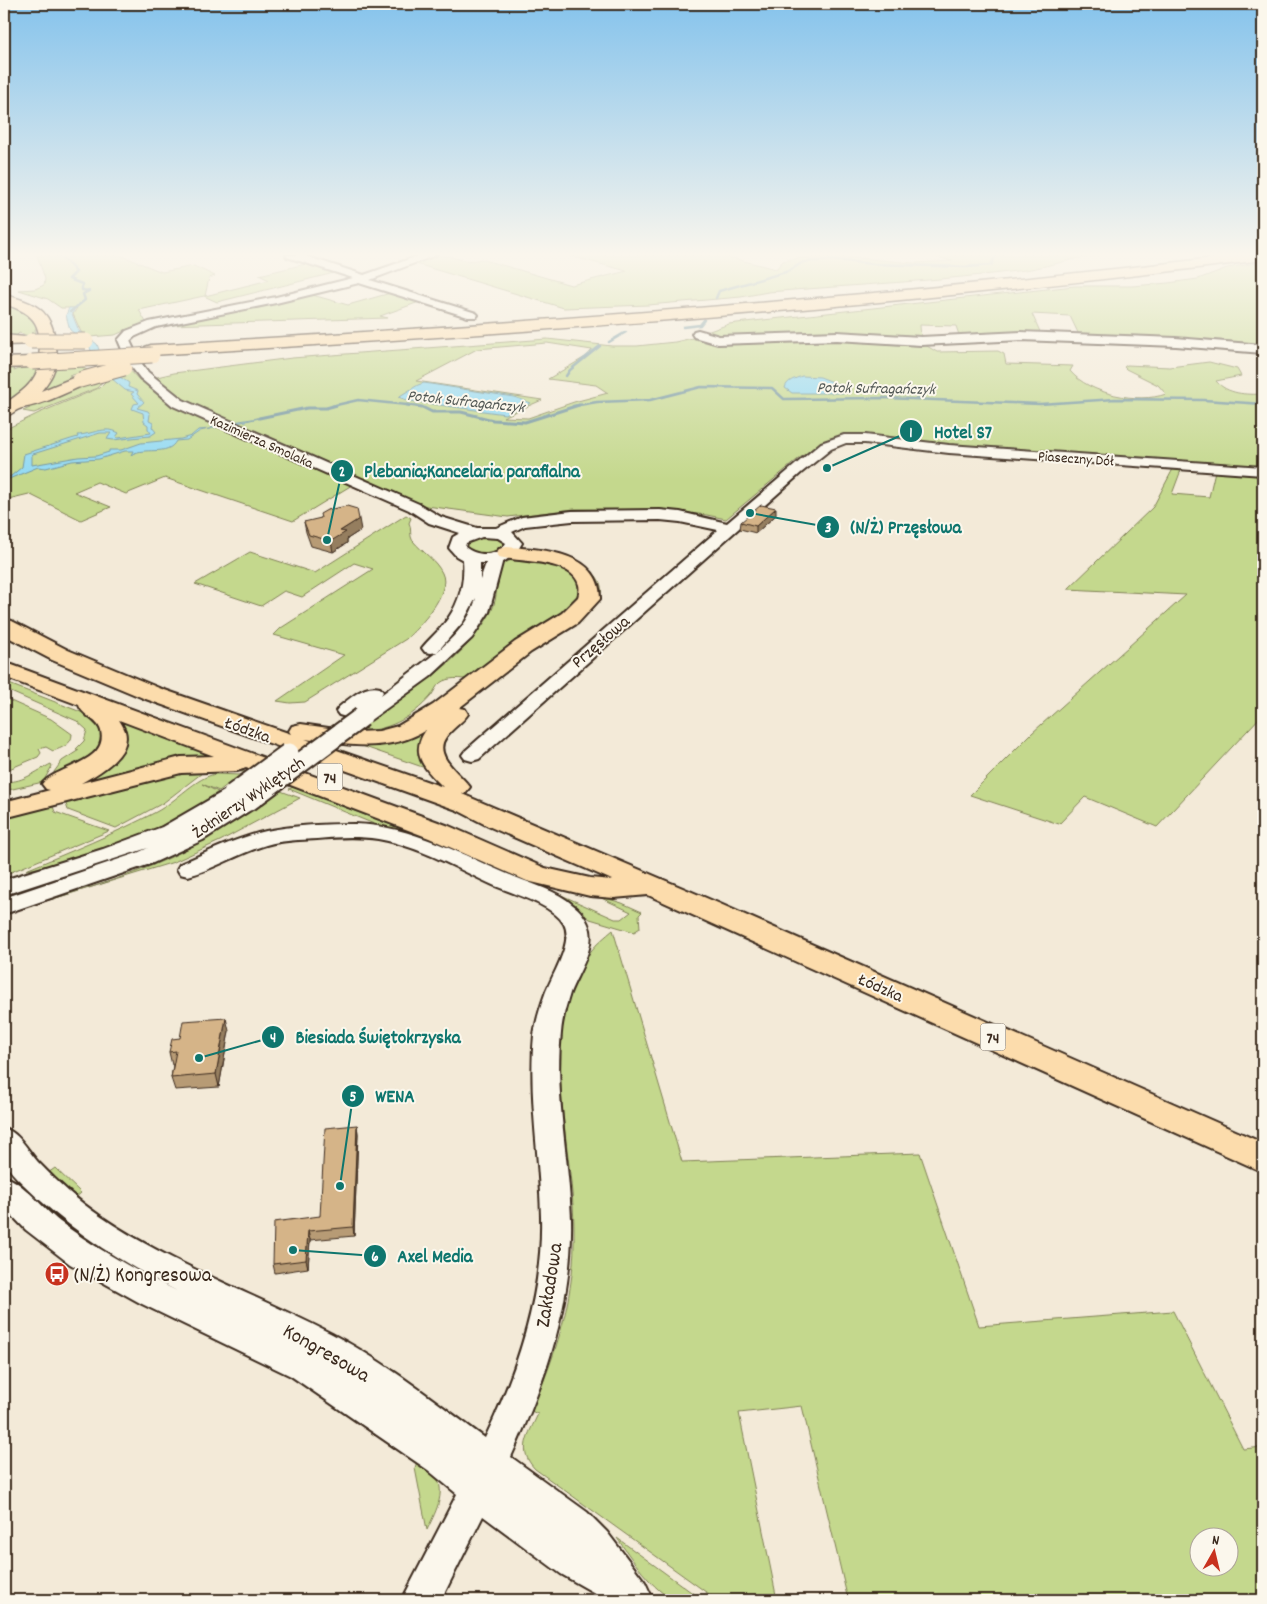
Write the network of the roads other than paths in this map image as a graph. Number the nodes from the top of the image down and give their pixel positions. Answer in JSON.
{"nodes":[{"id":1,"x":47,"y":330,"type":"edge"},
{"id":2,"x":187,"y":330,"type":"edge"},
{"id":3,"x":357,"y":330,"type":"edge"},
{"id":4,"x":412,"y":330,"type":"edge"},
{"id":5,"x":536,"y":330,"type":"edge"},
{"id":6,"x":698,"y":334,"type":"dead end"},
{"id":7,"x":4,"y":340,"type":"edge"},
{"id":8,"x":148,"y":343,"type":"junction"},
{"id":9,"x":4,"y":346,"type":"edge"},
{"id":10,"x":271,"y":348,"type":"junction"},
{"id":11,"x":1263,"y":349,"type":"edge"},
{"id":12,"x":4,"y":350,"type":"edge"},
{"id":13,"x":31,"y":350,"type":"junction"},
{"id":14,"x":4,"y":358,"type":"edge"},
{"id":15,"x":4,"y":363,"type":"edge"},
{"id":16,"x":4,"y":414,"type":"edge"},
{"id":17,"x":888,"y":441,"type":"joint"},
{"id":18,"x":1263,"y":471,"type":"edge"},
{"id":19,"x":435,"y":520,"type":"junction"},
{"id":20,"x":728,"y":528,"type":"junction"},
{"id":21,"x":475,"y":533,"type":"junction"},
{"id":22,"x":459,"y":540,"type":"junction"},
{"id":23,"x":506,"y":545,"type":"junction"},
{"id":24,"x":472,"y":557,"type":"junction"},
{"id":25,"x":4,"y":609,"type":"edge"},
{"id":26,"x":4,"y":626,"type":"edge"},
{"id":27,"x":4,"y":646,"type":"edge"},
{"id":28,"x":4,"y":669,"type":"edge"},
{"id":29,"x":471,"y":694,"type":"junction"},
{"id":30,"x":74,"y":697,"type":"junction"},
{"id":31,"x":354,"y":714,"type":"junction"},
{"id":32,"x":301,"y":732,"type":"junction"},
{"id":33,"x":472,"y":754,"type":"dead end"},
{"id":34,"x":255,"y":763,"type":"junction"},
{"id":35,"x":79,"y":783,"type":"junction"},
{"id":36,"x":457,"y":786,"type":"junction"},
{"id":37,"x":241,"y":798,"type":"junction"},
{"id":38,"x":6,"y":803,"type":"edge"},
{"id":39,"x":496,"y":820,"type":"junction"},
{"id":40,"x":188,"y":868,"type":"dead end"},
{"id":41,"x":623,"y":873,"type":"junction"},
{"id":42,"x":651,"y":886,"type":"junction"},
{"id":43,"x":4,"y":888,"type":"edge"},
{"id":44,"x":4,"y":906,"type":"edge"},
{"id":45,"x":5,"y":1148,"type":"edge"},
{"id":46,"x":1263,"y":1158,"type":"edge"},
{"id":47,"x":4,"y":1188,"type":"edge"},
{"id":48,"x":484,"y":1475,"type":"junction"},
{"id":49,"x":636,"y":1597,"type":"edge"},
{"id":50,"x":421,"y":1600,"type":"edge"}],
"edges":[{"from":1,"to":16,"type":"highway"},
{"from":2,"to":8,"type":"street"},
{"from":3,"to":8,"type":"highway"},
{"from":4,"to":8,"type":"highway"},
{"from":5,"to":10,"type":"highway"},
{"from":6,"to":11,"type":"street"},
{"from":7,"to":13,"type":"highway"},
{"from":8,"to":10,"type":"highway"},
{"from":8,"to":13,"type":"highway","bridge":true},
{"from":8,"to":13,"type":"highway","bridge":true},
{"from":8,"to":19,"type":"street","name":"Kazimierza Smolaka"},
{"from":9,"to":13,"type":"highway"},
{"from":10,"to":16,"type":"highway","bridge":true},
{"from":12,"to":13,"type":"highway"},
{"from":13,"to":14,"type":"highway"},
{"from":13,"to":15,"type":"highway"},
{"from":17,"to":18,"type":"street","name":"Piaseczny Dół"},
{"from":17,"to":20,"type":"street","name":"Przęsłowa"},
{"from":19,"to":21,"type":"street","name":"Kazimierza Smolaka"},
{"from":19,"to":22,"type":"street","name":"Kazimierza Smolaka"},
{"from":20,"to":23,"type":"street"},
{"from":20,"to":33,"type":"street","name":"Przęsłowa"},
{"from":21,"to":22,"type":"street"},
{"from":21,"to":23,"type":"street"},
{"from":22,"to":24,"type":"street","name":"Kazimierza Smolaka"},
{"from":23,"to":24,"type":"street"},
{"from":23,"to":29,"type":"main road"},
{"from":23,"to":31,"type":"street","name":"Żołnierzy Wyklętych"},
{"from":24,"to":31,"type":"street","name":"Żołnierzy Wyklętych"},
{"from":25,"to":32,"type":"main road","number":"74"},
{"from":26,"to":39,"type":"main road","name":"Łódzka","number":"74"},
{"from":27,"to":39,"type":"main road","name":"Łódzka","number":"74"},
{"from":28,"to":30,"type":"main road"},
{"from":29,"to":32,"type":"main road"},
{"from":29,"to":36,"type":"main road"},
{"from":30,"to":34,"type":"main road"},
{"from":30,"to":35,"type":"main road"},
{"from":31,"to":37,"type":"street","name":"Żołnierzy Wyklętych","bridge":true},
{"from":32,"to":36,"type":"main road","number":"74"},
{"from":34,"to":35,"type":"main road"},
{"from":34,"to":42,"type":"main road"},
{"from":35,"to":38,"type":"main road"},
{"from":36,"to":41,"type":"main road"},
{"from":37,"to":43,"type":"street","name":"Żołnierzy Wyklętych"},
{"from":37,"to":44,"type":"street","name":"Żołnierzy Wyklętych"},
{"from":39,"to":41,"type":"main road","name":"Łódzka","number":"74"},
{"from":40,"to":48,"type":"street","name":"Zakładowa"},
{"from":41,"to":42,"type":"main road","name":"Łódzka","number":"74"},
{"from":42,"to":46,"type":"main road","name":"Łódzka","number":"74"},
{"from":45,"to":48,"type":"street","name":"Kongresowa"},
{"from":47,"to":48,"type":"street","name":"Kongresowa"},
{"from":48,"to":49,"type":"street","name":"Kongresowa"},
{"from":48,"to":50,"type":"street","name":"Zakładowa"}]}
